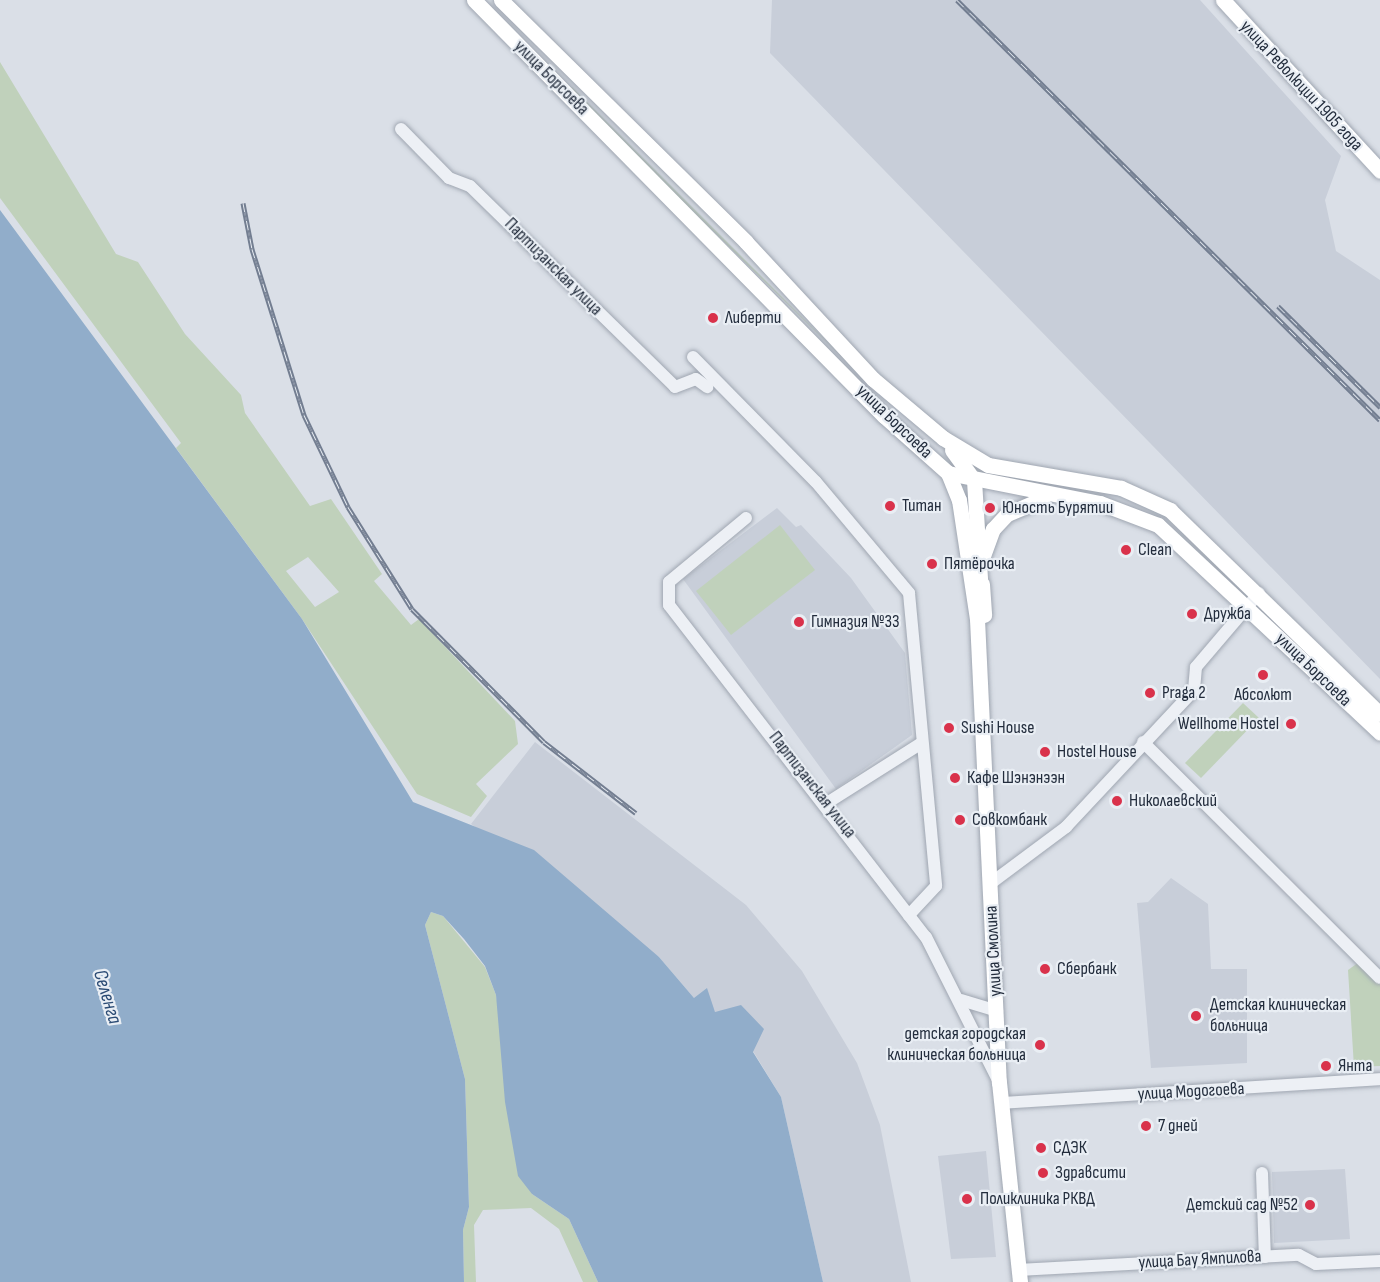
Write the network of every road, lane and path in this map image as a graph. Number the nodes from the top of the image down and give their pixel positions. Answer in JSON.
{"nodes":[{"id":1,"x":474,"y":0,"type":"edge"},
{"id":2,"x":501,"y":0,"type":"edge"},
{"id":3,"x":1230,"y":2,"type":"edge"},
{"id":4,"x":401,"y":129,"type":"dead end"},
{"id":5,"x":1380,"y":171,"type":"edge"},
{"id":6,"x":693,"y":357,"type":"dead end"},
{"id":7,"x":873,"y":379,"type":"junction"},
{"id":8,"x":706,"y":387,"type":"dead end"},
{"id":9,"x":861,"y":391,"type":"junction"},
{"id":10,"x":943,"y":438,"type":"junction"},
{"id":11,"x":988,"y":465,"type":"junction"},
{"id":12,"x":948,"y":473,"type":"junction"},
{"id":13,"x":970,"y":475,"type":"junction"},
{"id":14,"x":1053,"y":498,"type":"junction"},
{"id":15,"x":746,"y":518,"type":"dead end"},
{"id":16,"x":981,"y":568,"type":"junction"},
{"id":17,"x":982,"y":584,"type":"junction"},
{"id":18,"x":1259,"y":593,"type":"junction"},
{"id":19,"x":1248,"y":607,"type":"junction"},
{"id":20,"x":977,"y":619,"type":"junction"},
{"id":21,"x":1380,"y":714,"type":"edge"},
{"id":22,"x":1380,"y":733,"type":"edge"},
{"id":23,"x":1143,"y":742,"type":"junction"},
{"id":24,"x":920,"y":744,"type":"junction"},
{"id":25,"x":827,"y":803,"type":"junction"},
{"id":26,"x":995,"y":880,"type":"junction"},
{"id":27,"x":909,"y":915,"type":"junction"},
{"id":28,"x":1380,"y":978,"type":"edge"},
{"id":29,"x":961,"y":1000,"type":"junction"},
{"id":30,"x":997,"y":1011,"type":"junction"},
{"id":31,"x":1380,"y":1079,"type":"edge"},
{"id":32,"x":999,"y":1082,"type":"junction"},
{"id":33,"x":1006,"y":1103,"type":"junction"},
{"id":34,"x":1262,"y":1173,"type":"dead end"},
{"id":35,"x":1265,"y":1257,"type":"junction"},
{"id":36,"x":1380,"y":1261,"type":"edge"},
{"id":37,"x":1023,"y":1276,"type":"edge"}],
"edges":[{"from":1,"to":9,"type":"main road","name":"улица Борсоева"},
{"from":2,"to":7,"type":"main road","name":"улица Борсоева"},
{"from":3,"to":5,"type":"main road","name":"улица Революции 1905 года"},
{"from":4,"to":8,"type":"street","name":"Партизанская улица"},
{"from":6,"to":24,"type":"street"},
{"from":7,"to":9,"type":"main road"},
{"from":7,"to":10,"type":"main road","name":"улица Борсоева"},
{"from":9,"to":12,"type":"main road","name":"улица Борсоева"},
{"from":10,"to":11,"type":"main road","name":"улица Борсоева"},
{"from":10,"to":13,"type":"main road"},
{"from":11,"to":13,"type":"main road"},
{"from":11,"to":18,"type":"main road","name":"улица Борсоева"},
{"from":12,"to":13,"type":"main road"},
{"from":12,"to":20,"type":"main road","name":"улица Смолина"},
{"from":13,"to":14,"type":"main road","name":"улица Борсоева"},
{"from":13,"to":16,"type":"main road","name":"улица Смолина"},
{"from":14,"to":16,"type":"main road"},
{"from":14,"to":19,"type":"main road","name":"улица Борсоева"},
{"from":15,"to":25,"type":"street","name":"Партизанская улица"},
{"from":16,"to":17,"type":"main road","name":"улица Смолина"},
{"from":17,"to":20,"type":"main road","name":"улица Смолина"},
{"from":17,"to":26,"type":"main road"},
{"from":18,"to":19,"type":"street"},
{"from":18,"to":21,"type":"main road","name":"улица Борсоева"},
{"from":19,"to":22,"type":"main road","name":"улица Борсоева"},
{"from":19,"to":23,"type":"street"},
{"from":20,"to":26,"type":"main road","name":"улица Смолина"},
{"from":23,"to":26,"type":"street"},
{"from":23,"to":28,"type":"street"},
{"from":24,"to":25,"type":"street"},
{"from":24,"to":27,"type":"street"},
{"from":25,"to":27,"type":"street","name":"Партизанская улица"},
{"from":26,"to":30,"type":"main road","name":"улица Смолина"},
{"from":26,"to":33,"type":"main road"},
{"from":27,"to":29,"type":"street","name":"Партизанская улица"},
{"from":29,"to":30,"type":"street"},
{"from":29,"to":32,"type":"street","name":"Партизанская улица"},
{"from":30,"to":32,"type":"main road","name":"улица Смолина"},
{"from":31,"to":33,"type":"street","name":"улица Модогоева"},
{"from":32,"to":33,"type":"main road","name":"улица Смолина"},
{"from":33,"to":37,"type":"main road","name":"улица Смолина"},
{"from":34,"to":35,"type":"street"},
{"from":35,"to":36,"type":"street","name":"улица Бау Ямпилова"},
{"from":35,"to":37,"type":"street","name":"улица Бау Ямпилова"}]}
